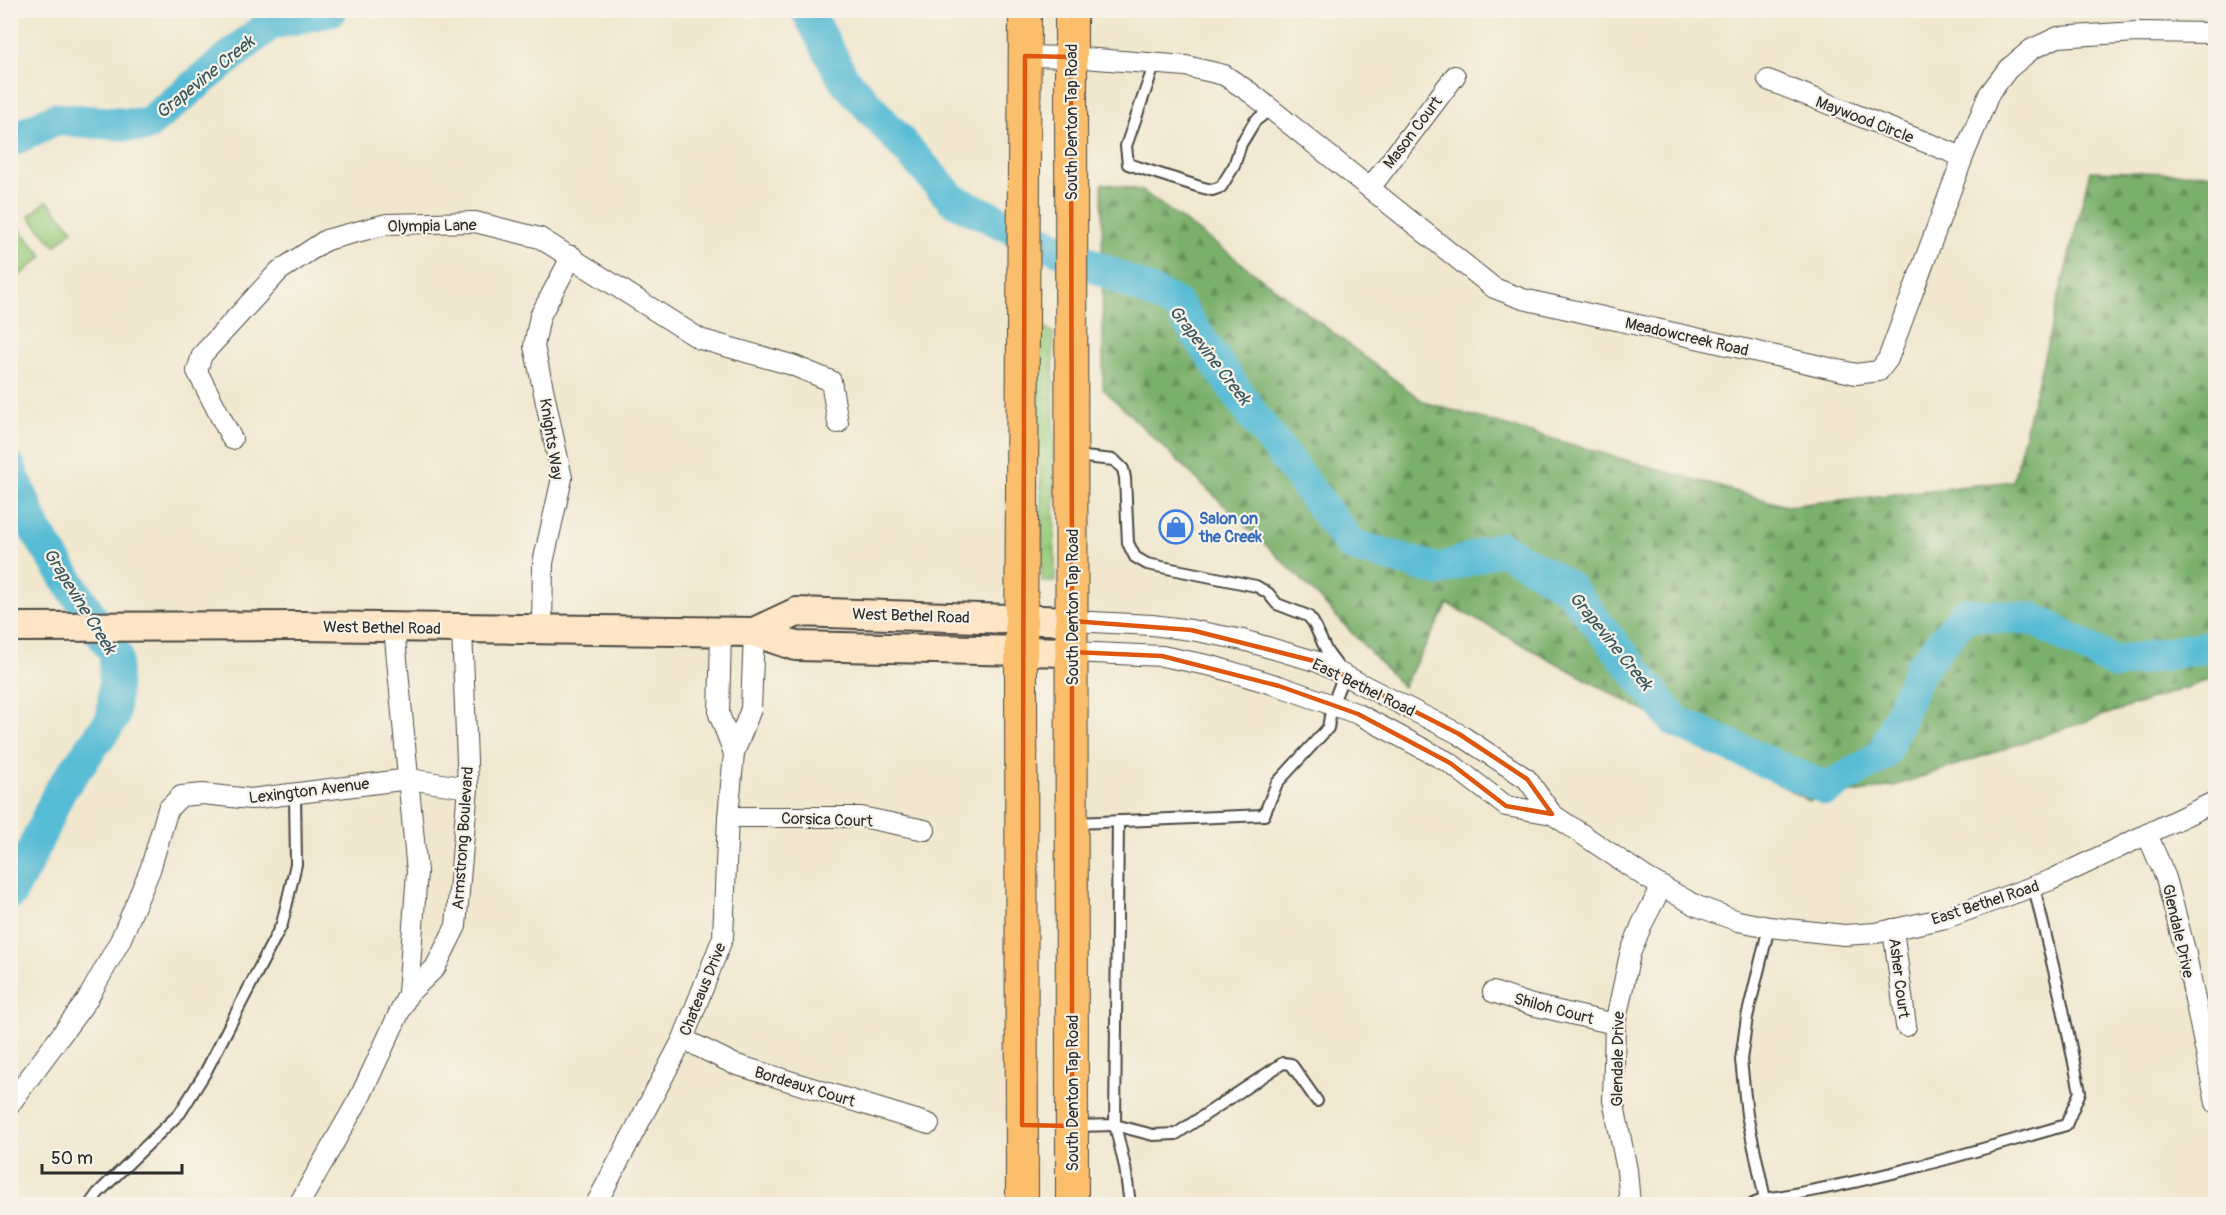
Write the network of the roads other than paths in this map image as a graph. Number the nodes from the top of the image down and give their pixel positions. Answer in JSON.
{"nodes":[{"id":1,"x":1025,"y":10,"type":"edge"},
{"id":2,"x":1071,"y":10,"type":"edge"},
{"id":3,"x":2216,"y":33,"type":"edge"},
{"id":4,"x":1024,"y":56,"type":"junction"},
{"id":5,"x":1071,"y":57,"type":"junction"},
{"id":6,"x":1155,"y":63,"type":"junction"},
{"id":7,"x":1455,"y":75,"type":"dead end"},
{"id":8,"x":1768,"y":81,"type":"dead end"},
{"id":9,"x":1271,"y":109,"type":"junction"},
{"id":10,"x":1963,"y":157,"type":"junction"},
{"id":11,"x":1370,"y":188,"type":"junction"},
{"id":12,"x":572,"y":256,"type":"junction"},
{"id":13,"x":838,"y":423,"type":"dead end"},
{"id":14,"x":232,"y":439,"type":"dead end"},
{"id":15,"x":1072,"y":456,"type":"junction"},
{"id":16,"x":1021,"y":620,"type":"junction"},
{"id":17,"x":1072,"y":621,"type":"junction"},
{"id":18,"x":11,"y":627,"type":"edge"},
{"id":19,"x":394,"y":628,"type":"junction"},
{"id":20,"x":462,"y":628,"type":"junction"},
{"id":21,"x":542,"y":629,"type":"junction"},
{"id":22,"x":721,"y":632,"type":"junction"},
{"id":23,"x":754,"y":632,"type":"junction"},
{"id":24,"x":1021,"y":652,"type":"junction"},
{"id":25,"x":1072,"y":652,"type":"junction"},
{"id":26,"x":1344,"y":675,"type":"junction"},
{"id":27,"x":1332,"y":705,"type":"junction"},
{"id":28,"x":734,"y":753,"type":"junction"},
{"id":29,"x":410,"y":779,"type":"junction"},
{"id":30,"x":468,"y":788,"type":"junction"},
{"id":31,"x":295,"y":793,"type":"junction"},
{"id":32,"x":2216,"y":801,"type":"edge"},
{"id":33,"x":1552,"y":813,"type":"junction"},
{"id":34,"x":728,"y":817,"type":"junction"},
{"id":35,"x":1118,"y":821,"type":"junction"},
{"id":36,"x":1072,"y":823,"type":"junction"},
{"id":37,"x":925,"y":830,"type":"dead end"},
{"id":38,"x":2147,"y":834,"type":"junction"},
{"id":39,"x":1662,"y":886,"type":"junction"},
{"id":40,"x":2034,"y":886,"type":"junction"},
{"id":41,"x":1769,"y":927,"type":"junction"},
{"id":42,"x":1893,"y":929,"type":"junction"},
{"id":43,"x":1493,"y":992,"type":"dead end"},
{"id":44,"x":408,"y":994,"type":"junction"},
{"id":45,"x":1615,"y":1024,"type":"junction"},
{"id":46,"x":1906,"y":1026,"type":"dead end"},
{"id":47,"x":683,"y":1039,"type":"junction"},
{"id":48,"x":1317,"y":1101,"type":"dead end"},
{"id":49,"x":2216,"y":1103,"type":"edge"},
{"id":50,"x":10,"y":1104,"type":"edge"},
{"id":51,"x":929,"y":1124,"type":"dead end"},
{"id":52,"x":1022,"y":1125,"type":"junction"},
{"id":53,"x":1116,"y":1125,"type":"junction"},
{"id":54,"x":1072,"y":1126,"type":"junction"},
{"id":55,"x":1766,"y":1199,"type":"junction"},
{"id":56,"x":90,"y":1204,"type":"edge"},
{"id":57,"x":299,"y":1204,"type":"edge"},
{"id":58,"x":596,"y":1204,"type":"edge"},
{"id":59,"x":1022,"y":1204,"type":"edge"},
{"id":60,"x":1072,"y":1204,"type":"edge"},
{"id":61,"x":1130,"y":1204,"type":"edge"},
{"id":62,"x":1629,"y":1204,"type":"edge"},
{"id":63,"x":1753,"y":1204,"type":"edge"}],
"edges":[{"from":1,"to":4,"type":"main road"},
{"from":2,"to":5,"type":"main road","name":"South Denton Tap Road"},
{"from":3,"to":10,"type":"street","name":"Meadowcreek Road"},
{"from":4,"to":5,"type":"street","name":"Meadowcreek Road"},
{"from":4,"to":16,"type":"main road"},
{"from":5,"to":6,"type":"street","name":"Meadowcreek Road"},
{"from":5,"to":15,"type":"main road","name":"South Denton Tap Road"},
{"from":6,"to":9,"type":"street","name":"Meadowcreek Road"},
{"from":6,"to":9,"type":"lane"},
{"from":7,"to":11,"type":"street","name":"Mason Court"},
{"from":8,"to":10,"type":"street","name":"Maywood Circle"},
{"from":9,"to":11,"type":"street","name":"Meadowcreek Road"},
{"from":10,"to":11,"type":"street","name":"Meadowcreek Road"},
{"from":12,"to":13,"type":"street","name":"Olympia Lane"},
{"from":12,"to":14,"type":"street","name":"Olympia Lane"},
{"from":12,"to":21,"type":"street","name":"Knights Way"},
{"from":15,"to":17,"type":"main road","name":"South Denton Tap Road"},
{"from":15,"to":26,"type":"lane"},
{"from":16,"to":17,"type":"main road","name":"West Bethel Road"},
{"from":16,"to":23,"type":"main road","name":"West Bethel Road"},
{"from":16,"to":24,"type":"main road"},
{"from":17,"to":25,"type":"main road","name":"South Denton Tap Road"},
{"from":17,"to":26,"type":"street","name":"East Bethel Road"},
{"from":18,"to":19,"type":"main road","name":"West Bethel Road"},
{"from":19,"to":20,"type":"main road","name":"West Bethel Road"},
{"from":19,"to":29,"type":"street","name":"Armstrong Boulevard"},
{"from":20,"to":21,"type":"main road","name":"West Bethel Road"},
{"from":20,"to":30,"type":"street","name":"Armstrong Boulevard"},
{"from":21,"to":22,"type":"main road","name":"West Bethel Road"},
{"from":22,"to":23,"type":"main road","name":"West Bethel Road"},
{"from":22,"to":28,"type":"street","name":"Chateaus Drive"},
{"from":23,"to":24,"type":"main road","name":"West Bethel Road"},
{"from":23,"to":28,"type":"street","name":"Chateaus Drive"},
{"from":24,"to":25,"type":"main road","name":"West Bethel Road"},
{"from":24,"to":52,"type":"main road"},
{"from":25,"to":27,"type":"street","name":"East Bethel Road"},
{"from":25,"to":36,"type":"main road","name":"South Denton Tap Road"},
{"from":26,"to":27,"type":"lane"},
{"from":26,"to":33,"type":"street","name":"East Bethel Road"},
{"from":27,"to":33,"type":"street","name":"East Bethel Road"},
{"from":27,"to":35,"type":"lane"},
{"from":28,"to":34,"type":"street","name":"Chateaus Drive"},
{"from":29,"to":30,"type":"street","name":"Lexington Avenue"},
{"from":29,"to":31,"type":"street","name":"Lexington Avenue"},
{"from":29,"to":44,"type":"street","name":"Armstrong Boulevard"},
{"from":30,"to":44,"type":"street","name":"Armstrong Boulevard"},
{"from":31,"to":50,"type":"street","name":"Lexington Avenue"},
{"from":31,"to":56,"type":"lane"},
{"from":32,"to":38,"type":"street","name":"East Bethel Road"},
{"from":33,"to":39,"type":"street","name":"East Bethel Road"},
{"from":34,"to":37,"type":"street","name":"Corsica Court"},
{"from":34,"to":47,"type":"street","name":"Chateaus Drive"},
{"from":35,"to":36,"type":"lane"},
{"from":35,"to":53,"type":"lane"},
{"from":36,"to":54,"type":"main road","name":"South Denton Tap Road"},
{"from":38,"to":40,"type":"street","name":"East Bethel Road"},
{"from":38,"to":49,"type":"street","name":"Glendale Drive"},
{"from":39,"to":41,"type":"street","name":"East Bethel Road"},
{"from":39,"to":45,"type":"street","name":"Glendale Drive"},
{"from":40,"to":42,"type":"street","name":"East Bethel Road"},
{"from":40,"to":55,"type":"lane"},
{"from":41,"to":42,"type":"street","name":"East Bethel Road"},
{"from":41,"to":55,"type":"lane"},
{"from":42,"to":46,"type":"street","name":"Asher Court"},
{"from":43,"to":45,"type":"street","name":"Shiloh Court"},
{"from":44,"to":57,"type":"street","name":"Armstrong Boulevard"},
{"from":45,"to":62,"type":"street","name":"Glendale Drive"},
{"from":47,"to":51,"type":"street","name":"Bordeaux Court"},
{"from":47,"to":58,"type":"street","name":"Chateaus Drive"},
{"from":48,"to":53,"type":"lane"},
{"from":52,"to":54,"type":"main road"},
{"from":52,"to":59,"type":"main road"},
{"from":53,"to":54,"type":"lane"},
{"from":53,"to":61,"type":"lane"},
{"from":54,"to":60,"type":"main road","name":"South Denton Tap Road"},
{"from":55,"to":63,"type":"lane"}]}
